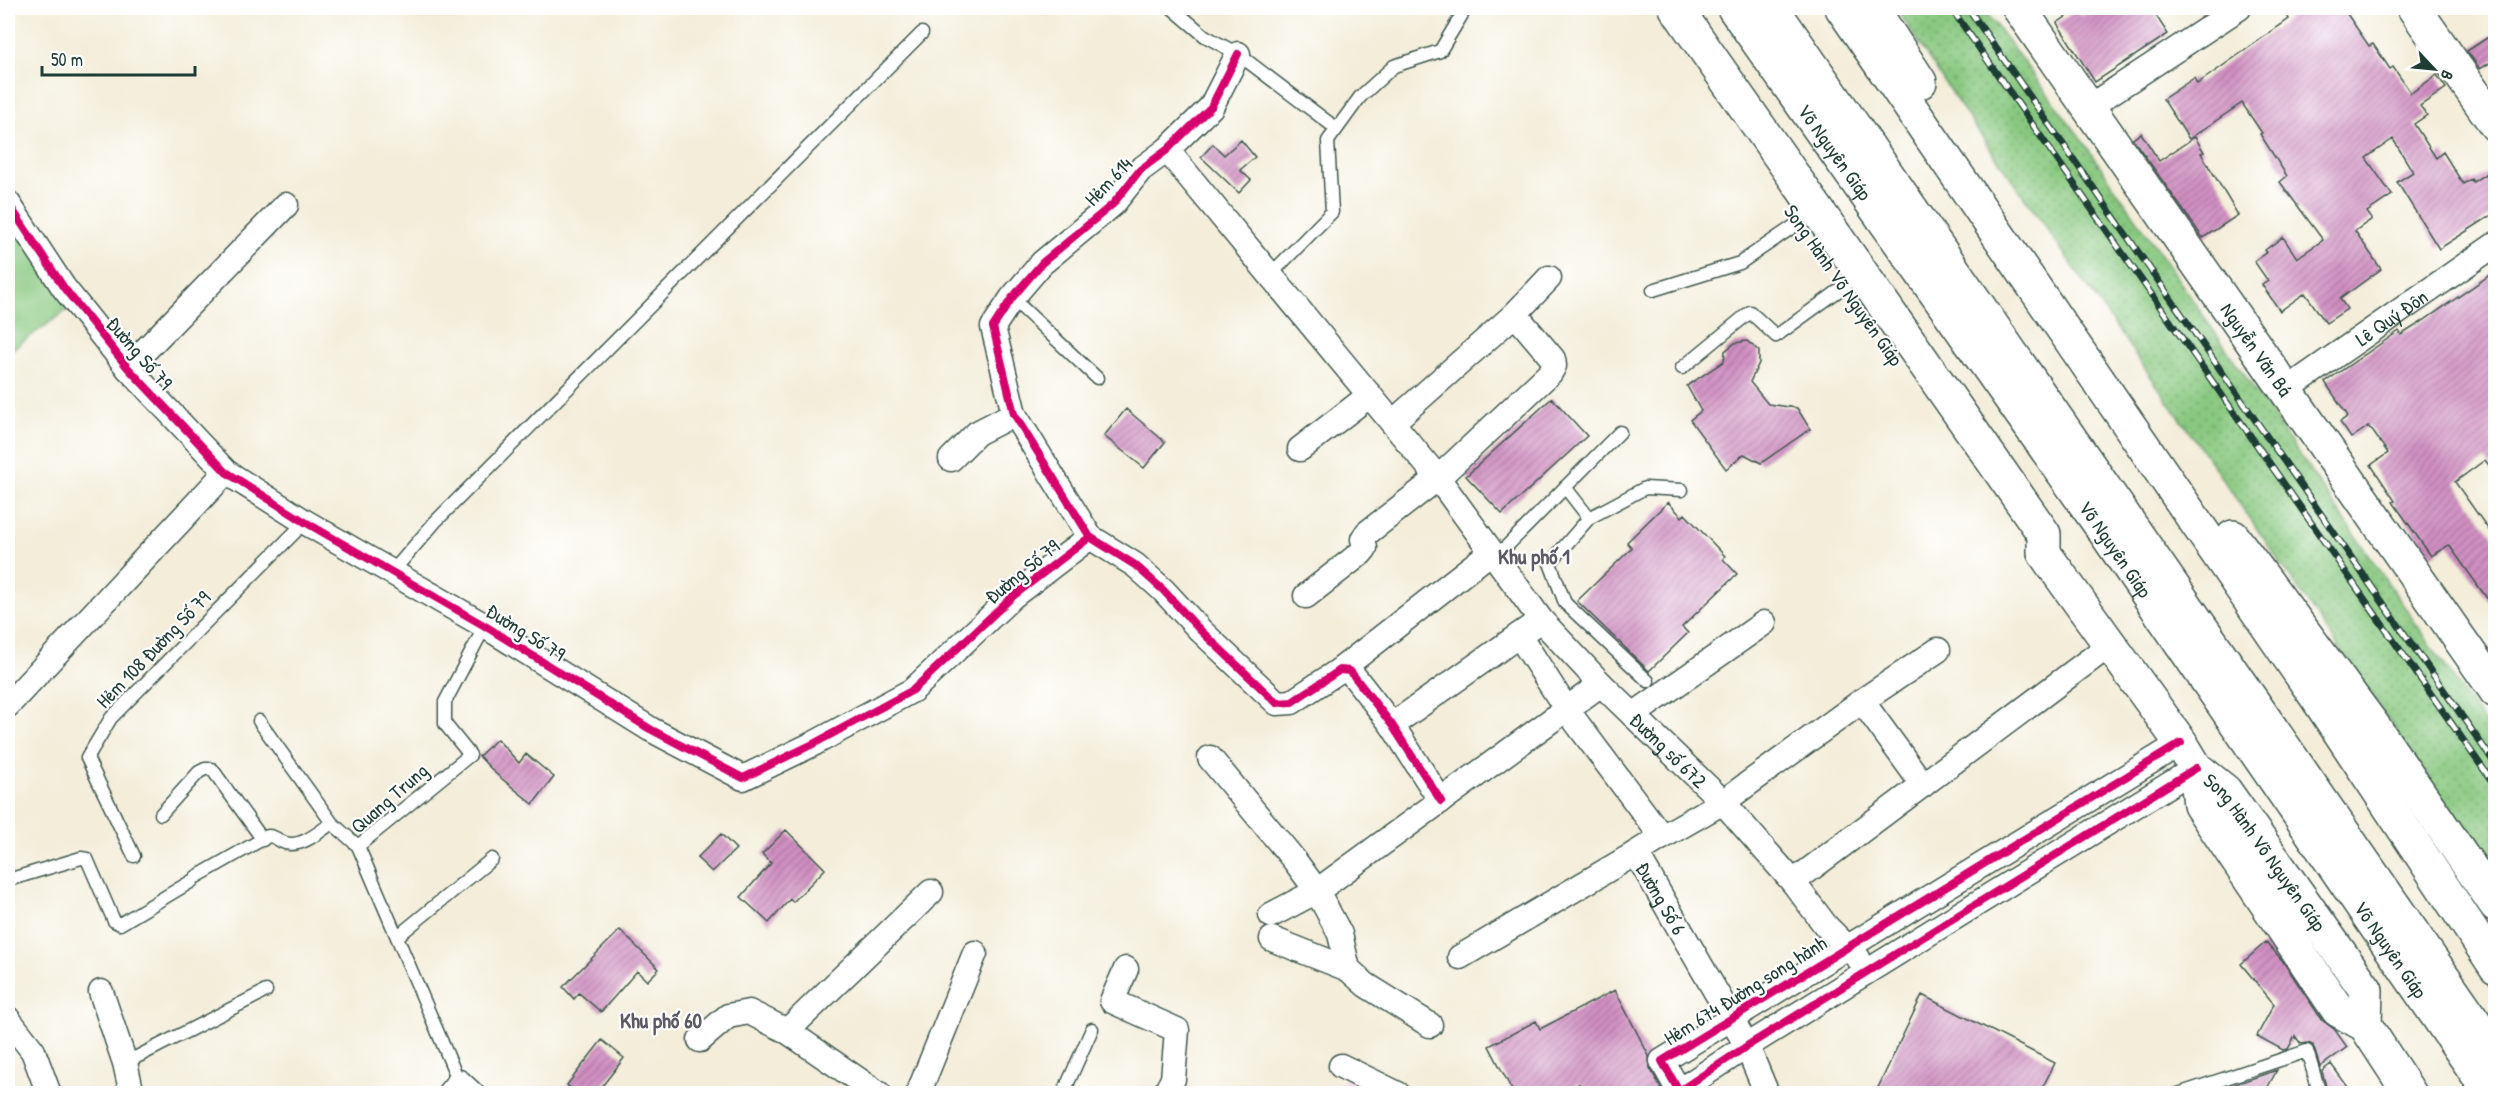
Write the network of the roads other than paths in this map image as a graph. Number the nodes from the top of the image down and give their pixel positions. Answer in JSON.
{"nodes":[{"id":1,"x":1172,"y":8,"type":"edge"},
{"id":2,"x":1466,"y":8,"type":"edge"},
{"id":3,"x":1652,"y":8,"type":"edge"},
{"id":4,"x":1676,"y":8,"type":"edge"},
{"id":5,"x":1734,"y":8,"type":"edge"},
{"id":6,"x":1772,"y":8,"type":"edge"},
{"id":7,"x":1842,"y":8,"type":"edge"},
{"id":8,"x":1872,"y":8,"type":"edge"},
{"id":9,"x":2019,"y":8,"type":"edge"},
{"id":10,"x":2239,"y":8,"type":"edge"},
{"id":11,"x":2414,"y":8,"type":"edge"},
{"id":12,"x":922,"y":33,"type":"dead end"},
{"id":13,"x":1238,"y":54,"type":"junction"},
{"id":14,"x":2089,"y":107,"type":"junction"},
{"id":15,"x":2496,"y":124,"type":"edge"},
{"id":16,"x":1337,"y":129,"type":"junction"},
{"id":17,"x":1167,"y":150,"type":"junction"},
{"id":18,"x":8,"y":203,"type":"edge"},
{"id":19,"x":286,"y":206,"type":"dead end"},
{"id":20,"x":1800,"y":222,"type":"junction"},
{"id":21,"x":2496,"y":244,"type":"edge"},
{"id":22,"x":1270,"y":275,"type":"junction"},
{"id":23,"x":1549,"y":278,"type":"dead end"},
{"id":24,"x":1845,"y":286,"type":"junction"},
{"id":25,"x":1653,"y":290,"type":"dead end"},
{"id":26,"x":1012,"y":298,"type":"junction"},
{"id":27,"x":1515,"y":314,"type":"junction"},
{"id":28,"x":128,"y":368,"type":"junction"},
{"id":29,"x":1682,"y":368,"type":"dead end"},
{"id":30,"x":1097,"y":378,"type":"dead end"},
{"id":31,"x":2286,"y":390,"type":"junction"},
{"id":32,"x":1370,"y":395,"type":"junction"},
{"id":33,"x":1014,"y":414,"type":"junction"},
{"id":34,"x":1393,"y":422,"type":"junction"},
{"id":35,"x":1620,"y":432,"type":"dead end"},
{"id":36,"x":1300,"y":449,"type":"dead end"},
{"id":37,"x":951,"y":459,"type":"dead end"},
{"id":38,"x":226,"y":472,"type":"junction"},
{"id":39,"x":1438,"y":478,"type":"junction"},
{"id":40,"x":1565,"y":487,"type":"junction"},
{"id":41,"x":1683,"y":490,"type":"dead end"},
{"id":42,"x":1589,"y":518,"type":"junction"},
{"id":43,"x":304,"y":522,"type":"junction"},
{"id":44,"x":1090,"y":537,"type":"junction"},
{"id":45,"x":2237,"y":544,"type":"junction"},
{"id":46,"x":2044,"y":553,"type":"junction"},
{"id":47,"x":1493,"y":555,"type":"junction"},
{"id":48,"x":393,"y":572,"type":"junction"},
{"id":49,"x":2243,"y":591,"type":"junction"},
{"id":50,"x":1306,"y":596,"type":"dead end"},
{"id":51,"x":1541,"y":620,"type":"junction"},
{"id":52,"x":1764,"y":623,"type":"dead end"},
{"id":53,"x":485,"y":626,"type":"junction"},
{"id":54,"x":1519,"y":635,"type":"junction"},
{"id":55,"x":2111,"y":644,"type":"junction"},
{"id":56,"x":1938,"y":650,"type":"dead end"},
{"id":57,"x":1340,"y":670,"type":"junction"},
{"id":58,"x":2491,"y":675,"type":"edge"},
{"id":59,"x":1648,"y":681,"type":"dead end"},
{"id":60,"x":1601,"y":684,"type":"junction"},
{"id":61,"x":2317,"y":698,"type":"junction"},
{"id":62,"x":1862,"y":701,"type":"junction"},
{"id":63,"x":8,"y":705,"type":"edge"},
{"id":64,"x":1567,"y":710,"type":"junction"},
{"id":65,"x":1633,"y":716,"type":"junction"},
{"id":66,"x":259,"y":721,"type":"dead end"},
{"id":67,"x":2372,"y":724,"type":"junction"},
{"id":68,"x":1392,"y":725,"type":"junction"},
{"id":69,"x":2188,"y":756,"type":"junction"},
{"id":70,"x":1210,"y":758,"type":"dead end"},
{"id":71,"x":1923,"y":785,"type":"junction"},
{"id":72,"x":1441,"y":801,"type":"junction"},
{"id":73,"x":1723,"y":802,"type":"junction"},
{"id":74,"x":161,"y":814,"type":"dead end"},
{"id":75,"x":332,"y":823,"type":"junction"},
{"id":76,"x":1662,"y":837,"type":"junction"},
{"id":77,"x":263,"y":840,"type":"junction"},
{"id":78,"x":358,"y":846,"type":"junction"},
{"id":79,"x":1636,"y":852,"type":"junction"},
{"id":80,"x":134,"y":856,"type":"dead end"},
{"id":81,"x":492,"y":859,"type":"dead end"},
{"id":82,"x":8,"y":880,"type":"edge"},
{"id":83,"x":1794,"y":882,"type":"junction"},
{"id":84,"x":1317,"y":891,"type":"junction"},
{"id":85,"x":931,"y":892,"type":"dead end"},
{"id":86,"x":2496,"y":905,"type":"edge"},
{"id":87,"x":1271,"y":915,"type":"dead end"},
{"id":88,"x":398,"y":936,"type":"junction"},
{"id":89,"x":1272,"y":939,"type":"dead end"},
{"id":90,"x":1847,"y":946,"type":"junction"},
{"id":91,"x":975,"y":953,"type":"dead end"},
{"id":92,"x":1460,"y":957,"type":"dead end"},
{"id":93,"x":2496,"y":967,"type":"edge"},
{"id":94,"x":1126,"y":969,"type":"dead end"},
{"id":95,"x":1348,"y":969,"type":"junction"},
{"id":96,"x":1870,"y":970,"type":"junction"},
{"id":97,"x":266,"y":991,"type":"dead end"},
{"id":98,"x":100,"y":992,"type":"dead end"},
{"id":99,"x":8,"y":1019,"type":"edge"},
{"id":100,"x":1731,"y":1020,"type":"junction"},
{"id":101,"x":1430,"y":1025,"type":"dead end"},
{"id":102,"x":1092,"y":1029,"type":"dead end"},
{"id":103,"x":787,"y":1031,"type":"junction"},
{"id":104,"x":700,"y":1040,"type":"dead end"},
{"id":105,"x":1747,"y":1046,"type":"junction"},
{"id":106,"x":2496,"y":1053,"type":"edge"},
{"id":107,"x":125,"y":1064,"type":"junction"},
{"id":108,"x":1341,"y":1066,"type":"dead end"},
{"id":109,"x":460,"y":1090,"type":"edge"},
{"id":110,"x":49,"y":1094,"type":"edge"},
{"id":111,"x":132,"y":1094,"type":"edge"},
{"id":112,"x":879,"y":1094,"type":"edge"},
{"id":113,"x":918,"y":1094,"type":"edge"},
{"id":114,"x":1063,"y":1094,"type":"edge"},
{"id":115,"x":1166,"y":1094,"type":"edge"},
{"id":116,"x":1398,"y":1094,"type":"edge"},
{"id":117,"x":1767,"y":1094,"type":"edge"},
{"id":118,"x":2178,"y":1094,"type":"edge"},
{"id":119,"x":2320,"y":1094,"type":"edge"},
{"id":120,"x":2410,"y":1094,"type":"edge"},
{"id":121,"x":2491,"y":1094,"type":"edge"}],
"edges":[{"from":1,"to":13,"type":"lane"},
{"from":2,"to":16,"type":"lane"},
{"from":3,"to":20,"type":"main road","name":"Song Hành Võ Nguyên Giáp"},
{"from":4,"to":46,"type":"main road","name":"Song Hành Võ Nguyên Giáp"},
{"from":5,"to":121,"type":"main road","name":"Võ Nguyên Giáp"},
{"from":6,"to":106,"type":"main road","name":"Võ Nguyên Giáp"},
{"from":7,"to":49,"type":"main road"},
{"from":8,"to":45,"type":"main road"},
{"from":9,"to":14,"type":"main road","name":"Nguyễn Văn Bá"},
{"from":10,"to":14,"type":"street"},
{"from":11,"to":15,"type":"main road"},
{"from":12,"to":48,"type":"lane"},
{"from":13,"to":16,"type":"lane"},
{"from":13,"to":17,"type":"street","name":"Hẻm 614"},
{"from":14,"to":31,"type":"main road","name":"Nguyễn Văn Bá"},
{"from":16,"to":22,"type":"lane"},
{"from":17,"to":22,"type":"street","name":"Đường số 672"},
{"from":17,"to":26,"type":"street","name":"Hẻm 614"},
{"from":18,"to":28,"type":"street","name":"Đường Số 79"},
{"from":19,"to":28,"type":"street"},
{"from":20,"to":24,"type":"main road","name":"Song Hành Võ Nguyên Giáp"},
{"from":20,"to":25,"type":"lane"},
{"from":21,"to":31,"type":"street","name":"Lê Quý Đôn"},
{"from":22,"to":32,"type":"street","name":"Đường số 672"},
{"from":23,"to":27,"type":"street"},
{"from":24,"to":29,"type":"lane"},
{"from":24,"to":46,"type":"main road","name":"Song Hành Võ Nguyên Giáp"},
{"from":26,"to":30,"type":"lane"},
{"from":26,"to":33,"type":"street","name":"Hẻm 614"},
{"from":27,"to":34,"type":"street"},
{"from":27,"to":39,"type":"street"},
{"from":28,"to":38,"type":"street","name":"Đường Số 79"},
{"from":31,"to":58,"type":"main road","name":"Nguyễn Văn Bá"},
{"from":32,"to":34,"type":"street","name":"Đường số 672"},
{"from":32,"to":36,"type":"street"},
{"from":33,"to":37,"type":"street"},
{"from":33,"to":44,"type":"street"},
{"from":34,"to":39,"type":"street","name":"Đường số 672"},
{"from":35,"to":40,"type":"lane"},
{"from":38,"to":43,"type":"street","name":"Đường Số 79"},
{"from":38,"to":63,"type":"street"},
{"from":39,"to":47,"type":"street","name":"Đường số 672"},
{"from":39,"to":50,"type":"street"},
{"from":40,"to":42,"type":"lane"},
{"from":40,"to":47,"type":"lane"},
{"from":41,"to":42,"type":"lane"},
{"from":42,"to":59,"type":"lane"},
{"from":43,"to":48,"type":"street","name":"Đường Số 79"},
{"from":43,"to":80,"type":"lane","name":"Hẻm 108 Đường Số 79"},
{"from":44,"to":53,"type":"street","name":"Đường Số 79"},
{"from":44,"to":57,"type":"street"},
{"from":45,"to":49,"type":"main road"},
{"from":45,"to":67,"type":"main road"},
{"from":46,"to":55,"type":"main road","name":"Song Hành Võ Nguyên Giáp"},
{"from":47,"to":51,"type":"street","name":"Đường số 672"},
{"from":47,"to":57,"type":"street"},
{"from":48,"to":53,"type":"street","name":"Đường Số 79"},
{"from":49,"to":61,"type":"main road"},
{"from":51,"to":54,"type":"street"},
{"from":51,"to":60,"type":"street","name":"Đường số 672"},
{"from":52,"to":65,"type":"street"},
{"from":53,"to":78,"type":"lane","name":"Quang Trung"},
{"from":54,"to":64,"type":"street","name":"Đường Số 6"},
{"from":54,"to":68,"type":"street"},
{"from":55,"to":69,"type":"main road","name":"Song Hành Võ Nguyên Giáp"},
{"from":55,"to":71,"type":"street"},
{"from":56,"to":62,"type":"street"},
{"from":57,"to":68,"type":"street"},
{"from":60,"to":64,"type":"street"},
{"from":60,"to":65,"type":"street","name":"Đường số 672"},
{"from":61,"to":67,"type":"main road"},
{"from":61,"to":93,"type":"main road"},
{"from":62,"to":71,"type":"street"},
{"from":62,"to":73,"type":"street"},
{"from":64,"to":72,"type":"street"},
{"from":64,"to":76,"type":"street","name":"Đường Số 6"},
{"from":65,"to":73,"type":"street","name":"Đường số 672"},
{"from":66,"to":75,"type":"lane"},
{"from":67,"to":86,"type":"main road"},
{"from":68,"to":72,"type":"street"},
{"from":69,"to":90,"type":"street","name":"Hẻm 674 Đường song hành"},
{"from":69,"to":96,"type":"street","name":"Hẻm 674 Đường song hành"},
{"from":69,"to":120,"type":"main road","name":"Song Hành Võ Nguyên Giáp"},
{"from":70,"to":84,"type":"street"},
{"from":71,"to":83,"type":"street"},
{"from":72,"to":84,"type":"street"},
{"from":73,"to":76,"type":"street"},
{"from":73,"to":83,"type":"street","name":"Đường số 672"},
{"from":74,"to":77,"type":"lane"},
{"from":75,"to":77,"type":"lane"},
{"from":75,"to":78,"type":"lane"},
{"from":76,"to":79,"type":"street","name":"Đường Số 6"},
{"from":77,"to":82,"type":"lane"},
{"from":78,"to":88,"type":"lane","name":"Quang Trung"},
{"from":79,"to":92,"type":"street"},
{"from":79,"to":100,"type":"street","name":"Đường Số 6"},
{"from":81,"to":88,"type":"lane"},
{"from":83,"to":90,"type":"street","name":"Đường số 672"},
{"from":84,"to":87,"type":"street"},
{"from":84,"to":95,"type":"street"},
{"from":85,"to":103,"type":"street"},
{"from":88,"to":109,"type":"lane","name":"Quang Trung"},
{"from":89,"to":95,"type":"street"},
{"from":90,"to":96,"type":"street","name":"Đường số 672"},
{"from":90,"to":100,"type":"street","name":"Hẻm 674 Đường song hành"},
{"from":91,"to":113,"type":"street"},
{"from":94,"to":115,"type":"street"},
{"from":95,"to":101,"type":"street"},
{"from":96,"to":105,"type":"street","name":"Hẻm 674 Đường song hành"},
{"from":97,"to":107,"type":"lane"},
{"from":98,"to":107,"type":"street"},
{"from":99,"to":110,"type":"street"},
{"from":100,"to":105,"type":"street","name":"Đường Số 6"},
{"from":100,"to":105,"type":"street","name":"Hẻm 674 Đường song hành"},
{"from":102,"to":114,"type":"lane"},
{"from":103,"to":104,"type":"street"},
{"from":103,"to":112,"type":"street"},
{"from":105,"to":117,"type":"street","name":"Đường Số 6"},
{"from":107,"to":111,"type":"street"},
{"from":108,"to":116,"type":"street"},
{"from":118,"to":119,"type":"lane"}]}
